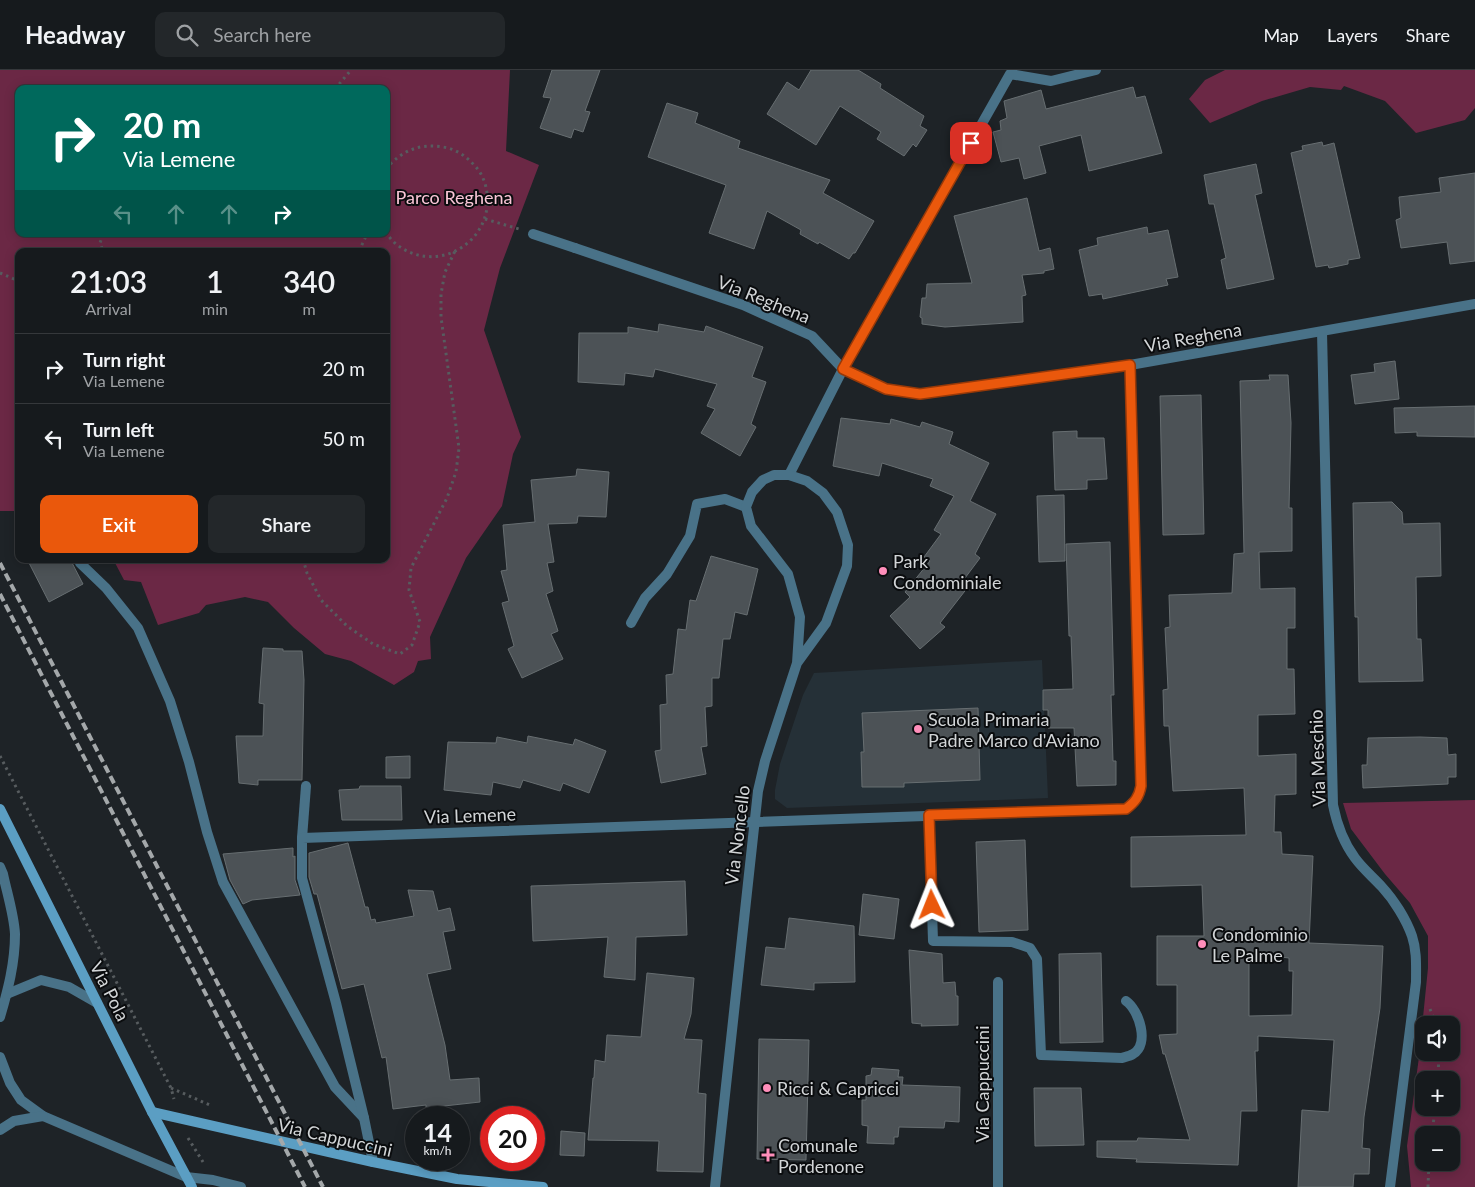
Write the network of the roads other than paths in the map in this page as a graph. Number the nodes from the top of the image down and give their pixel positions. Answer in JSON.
{"nodes":[{"id":1,"x":1096,"y":70,"type":"edge"},
{"id":2,"x":533,"y":234,"type":"dead end"},
{"id":3,"x":1475,"y":304,"type":"edge"},
{"id":4,"x":1322,"y":332,"type":"junction"},
{"id":5,"x":1130,"y":365,"type":"junction"},
{"id":6,"x":843,"y":369,"type":"junction"},
{"id":7,"x":789,"y":475,"type":"junction"},
{"id":8,"x":746,"y":507,"type":"junction"},
{"id":9,"x":80,"y":563,"type":"dead end"},
{"id":10,"x":631,"y":623,"type":"dead end"},
{"id":11,"x":797,"y":663,"type":"junction"},
{"id":12,"x":306,"y":786,"type":"dead end"},
{"id":13,"x":0,"y":809,"type":"edge"},
{"id":14,"x":929,"y":815,"type":"junction"},
{"id":15,"x":754,"y":822,"type":"junction"},
{"id":16,"x":302,"y":838,"type":"junction"},
{"id":17,"x":0,"y":867,"type":"edge"},
{"id":18,"x":998,"y":982,"type":"dead end"},
{"id":19,"x":7,"y":994,"type":"junction"},
{"id":20,"x":1126,"y":1001,"type":"dead end"},
{"id":21,"x":97,"y":1003,"type":"junction"},
{"id":22,"x":0,"y":1017,"type":"edge"},
{"id":23,"x":0,"y":1057,"type":"edge"},
{"id":24,"x":152,"y":1112,"type":"junction"},
{"id":25,"x":43,"y":1116,"type":"junction"},
{"id":26,"x":364,"y":1118,"type":"junction"},
{"id":27,"x":0,"y":1130,"type":"edge"},
{"id":28,"x":372,"y":1162,"type":"junction"},
{"id":29,"x":186,"y":1177,"type":"junction"},
{"id":30,"x":192,"y":1187,"type":"edge"},
{"id":31,"x":241,"y":1187,"type":"edge"},
{"id":32,"x":543,"y":1187,"type":"edge"},
{"id":33,"x":715,"y":1187,"type":"edge"},
{"id":34,"x":998,"y":1187,"type":"edge"},
{"id":35,"x":1390,"y":1187,"type":"edge"}],
"edges":[{"from":1,"to":6,"type":"street"},
{"from":2,"to":6,"type":"street","name":"Via Reghena"},
{"from":3,"to":4,"type":"street","name":"Via Reghena"},
{"from":4,"to":5,"type":"street","name":"Via Reghena"},
{"from":4,"to":35,"type":"street","name":"Via Meschio"},
{"from":5,"to":6,"type":"street","name":"Via Reghena"},
{"from":5,"to":14,"type":"street","name":"Via Lemene"},
{"from":6,"to":7,"type":"street"},
{"from":7,"to":8,"type":"street"},
{"from":7,"to":11,"type":"street"},
{"from":8,"to":10,"type":"street"},
{"from":8,"to":11,"type":"street","name":"Via Noncello"},
{"from":9,"to":26,"type":"street"},
{"from":11,"to":15,"type":"street","name":"Via Noncello"},
{"from":12,"to":16,"type":"street"},
{"from":13,"to":21,"type":"main road","name":"Via Pola"},
{"from":14,"to":15,"type":"street","name":"Via Lemene"},
{"from":14,"to":20,"type":"street"},
{"from":15,"to":16,"type":"street","name":"Via Lemene"},
{"from":15,"to":33,"type":"street","name":"Via Noncello"},
{"from":16,"to":26,"type":"street"},
{"from":17,"to":19,"type":"street"},
{"from":18,"to":34,"type":"street","name":"Via Cappuccini"},
{"from":19,"to":21,"type":"street"},
{"from":19,"to":22,"type":"street"},
{"from":21,"to":24,"type":"main road","name":"Via Pola"},
{"from":23,"to":25,"type":"street"},
{"from":24,"to":28,"type":"main road","name":"Via Cappuccini"},
{"from":24,"to":29,"type":"main road","name":"Via Pola"},
{"from":25,"to":27,"type":"street"},
{"from":25,"to":29,"type":"street"},
{"from":26,"to":28,"type":"street"},
{"from":28,"to":32,"type":"main road","name":"Via Cappuccini"},
{"from":29,"to":30,"type":"main road","name":"Via Pola"},
{"from":29,"to":31,"type":"street"}]}
